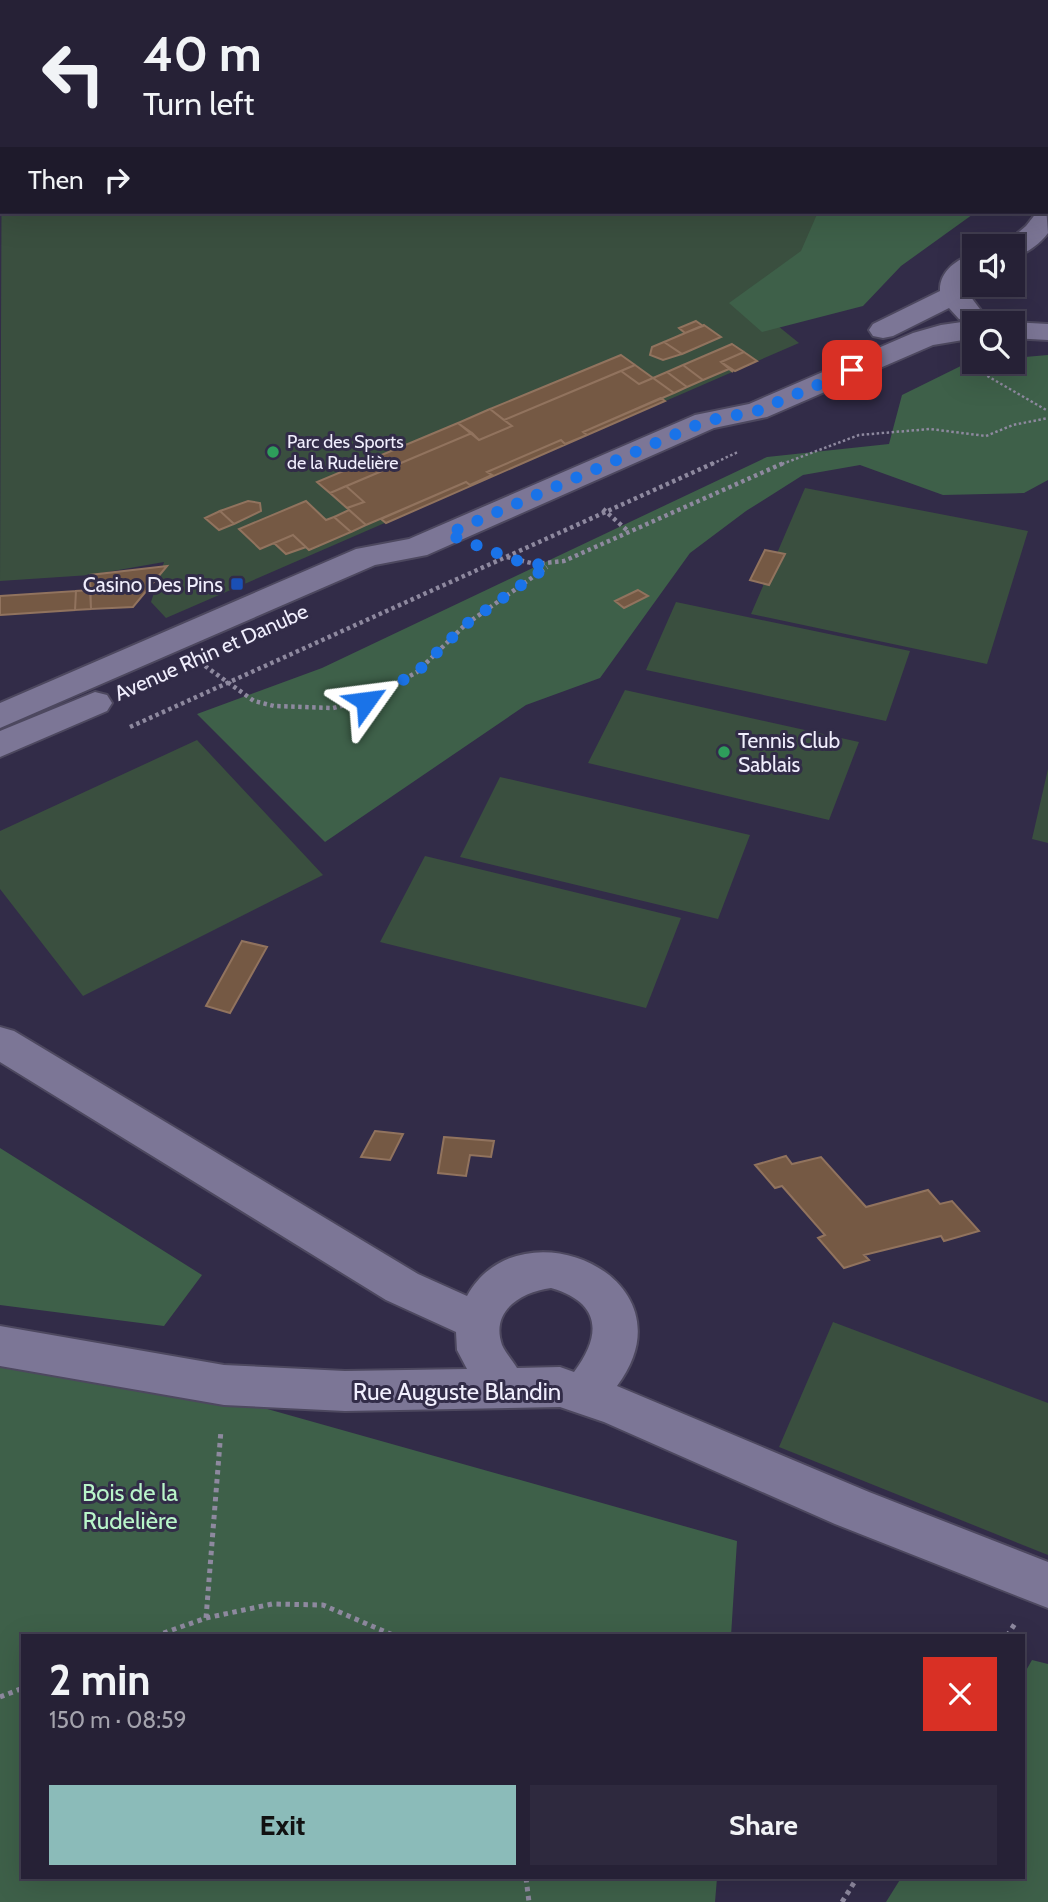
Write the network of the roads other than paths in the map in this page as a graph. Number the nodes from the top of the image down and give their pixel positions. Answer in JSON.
{"nodes":[{"id":1,"x":1048,"y":215,"type":"edge"},
{"id":2,"x":1025,"y":240,"type":"edge"},
{"id":3,"x":1025,"y":256,"type":"edge"},
{"id":4,"x":1046,"y":258,"type":"dead end"},
{"id":5,"x":962,"y":272,"type":"edge"},
{"id":6,"x":953,"y":295,"type":"junction"},
{"id":7,"x":967,"y":311,"type":"edge"},
{"id":8,"x":962,"y":331,"type":"edge"},
{"id":9,"x":1025,"y":331,"type":"edge"},
{"id":10,"x":1048,"y":332,"type":"edge"},
{"id":11,"x":706,"y":421,"type":"junction"},
{"id":12,"x":416,"y":548,"type":"junction"},
{"id":13,"x":0,"y":716,"type":"edge"},
{"id":14,"x":0,"y":745,"type":"edge"},
{"id":15,"x":0,"y":1042,"type":"edge"},
{"id":16,"x":477,"y":1321,"type":"junction"},
{"id":17,"x":0,"y":1346,"type":"edge"},
{"id":18,"x":504,"y":1386,"type":"junction"},
{"id":19,"x":584,"y":1394,"type":"junction"},
{"id":20,"x":1048,"y":1585,"type":"edge"}],
"edges":[{"from":1,"to":2,"type":"street"},
{"from":3,"to":4,"type":"street"},
{"from":5,"to":6,"type":"street"},
{"from":6,"to":7,"type":"street"},
{"from":6,"to":11,"type":"street","name":"Avenue Rhin et Danube"},
{"from":8,"to":11,"type":"street","name":"Avenue Rhin et Danube"},
{"from":9,"to":10,"type":"street"},
{"from":11,"to":12,"type":"street","name":"Avenue Rhin et Danube"},
{"from":12,"to":13,"type":"street","name":"Avenue Rhin et Danube"},
{"from":12,"to":14,"type":"street","name":"Avenue Rhin et Danube"},
{"from":15,"to":16,"type":"street"},
{"from":16,"to":18,"type":"street"},
{"from":16,"to":19,"type":"street"},
{"from":17,"to":18,"type":"street","name":"Rue Auguste Blandin"},
{"from":18,"to":19,"type":"street","name":"Rue Auguste Blandin"},
{"from":19,"to":20,"type":"street","name":"Rue Auguste Blandin"}]}
